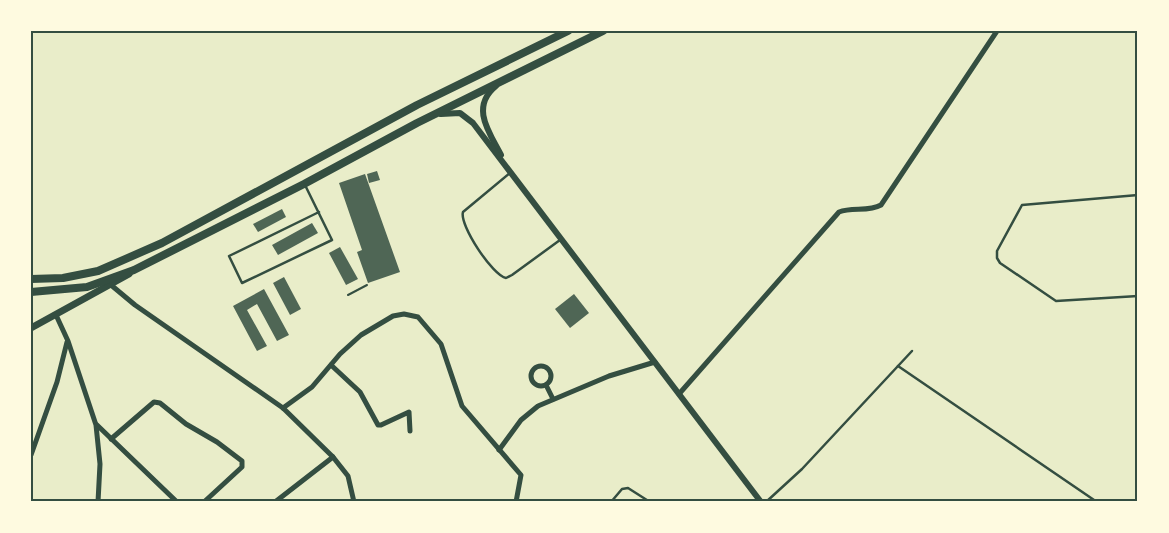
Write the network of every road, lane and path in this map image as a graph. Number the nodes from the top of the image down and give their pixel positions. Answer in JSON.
{"nodes":[{"id":1,"x":568,"y":31,"type":"edge"},
{"id":2,"x":603,"y":31,"type":"edge"},
{"id":3,"x":997,"y":31,"type":"edge"},
{"id":4,"x":506,"y":79,"type":"junction"},
{"id":5,"x":417,"y":123,"type":"junction"},
{"id":6,"x":509,"y":171,"type":"junction"},
{"id":7,"x":304,"y":184,"type":"junction"},
{"id":8,"x":1138,"y":195,"type":"edge"},
{"id":9,"x":319,"y":212,"type":"junction"},
{"id":10,"x":561,"y":239,"type":"junction"},
{"id":11,"x":134,"y":270,"type":"junction"},
{"id":12,"x":31,"y":278,"type":"edge"},
{"id":13,"x":111,"y":285,"type":"junction"},
{"id":14,"x":367,"y":285,"type":"dead end"},
{"id":15,"x":31,"y":292,"type":"edge"},
{"id":16,"x":348,"y":295,"type":"dead end"},
{"id":17,"x":1138,"y":296,"type":"edge"},
{"id":18,"x":56,"y":315,"type":"junction"},
{"id":19,"x":31,"y":328,"type":"edge"},
{"id":20,"x":68,"y":341,"type":"junction"},
{"id":21,"x":912,"y":351,"type":"dead end"},
{"id":22,"x":654,"y":362,"type":"junction"},
{"id":23,"x":331,"y":364,"type":"junction"},
{"id":24,"x":898,"y":366,"type":"junction"},
{"id":25,"x":546,"y":385,"type":"junction"},
{"id":26,"x":679,"y":394,"type":"junction"},
{"id":27,"x":553,"y":399,"type":"junction"},
{"id":28,"x":283,"y":408,"type":"junction"},
{"id":29,"x":96,"y":425,"type":"junction"},
{"id":30,"x":410,"y":432,"type":"dead end"},
{"id":31,"x":111,"y":439,"type":"junction"},
{"id":32,"x":499,"y":450,"type":"junction"},
{"id":33,"x":31,"y":455,"type":"edge"},
{"id":34,"x":333,"y":458,"type":"junction"},
{"id":35,"x":98,"y":502,"type":"edge"},
{"id":36,"x":178,"y":502,"type":"edge"},
{"id":37,"x":204,"y":502,"type":"edge"},
{"id":38,"x":275,"y":502,"type":"edge"},
{"id":39,"x":354,"y":502,"type":"edge"},
{"id":40,"x":516,"y":502,"type":"edge"},
{"id":41,"x":611,"y":502,"type":"edge"},
{"id":42,"x":650,"y":502,"type":"edge"},
{"id":43,"x":761,"y":502,"type":"edge"},
{"id":44,"x":766,"y":502,"type":"edge"},
{"id":45,"x":1097,"y":502,"type":"edge"}],
"edges":[{"from":1,"to":12,"type":"highway"},
{"from":2,"to":4,"type":"highway"},
{"from":3,"to":26,"type":"street"},
{"from":4,"to":5,"type":"highway"},
{"from":4,"to":6,"type":"street"},
{"from":5,"to":6,"type":"street"},
{"from":5,"to":7,"type":"highway"},
{"from":6,"to":10,"type":"street"},
{"from":6,"to":10,"type":"lane"},
{"from":7,"to":9,"type":"lane"},
{"from":7,"to":11,"type":"highway"},
{"from":8,"to":17,"type":"lane"},
{"from":9,"to":9,"type":"lane"},
{"from":10,"to":22,"type":"street"},
{"from":11,"to":13,"type":"main road"},
{"from":11,"to":15,"type":"highway"},
{"from":13,"to":18,"type":"main road"},
{"from":13,"to":28,"type":"street"},
{"from":14,"to":16,"type":"path"},
{"from":18,"to":19,"type":"main road"},
{"from":18,"to":20,"type":"street"},
{"from":20,"to":29,"type":"street"},
{"from":20,"to":33,"type":"street"},
{"from":21,"to":24,"type":"lane"},
{"from":22,"to":26,"type":"street"},
{"from":22,"to":27,"type":"street"},
{"from":23,"to":28,"type":"street"},
{"from":23,"to":30,"type":"street"},
{"from":23,"to":32,"type":"street"},
{"from":24,"to":44,"type":"lane"},
{"from":24,"to":45,"type":"lane"},
{"from":25,"to":25,"type":"street"},
{"from":25,"to":27,"type":"street"},
{"from":26,"to":43,"type":"street"},
{"from":27,"to":32,"type":"street"},
{"from":28,"to":34,"type":"street"},
{"from":29,"to":31,"type":"street"},
{"from":29,"to":35,"type":"street"},
{"from":31,"to":36,"type":"street"},
{"from":31,"to":37,"type":"street"},
{"from":32,"to":40,"type":"street"},
{"from":34,"to":38,"type":"street"},
{"from":34,"to":39,"type":"street"},
{"from":41,"to":42,"type":"lane"}]}
